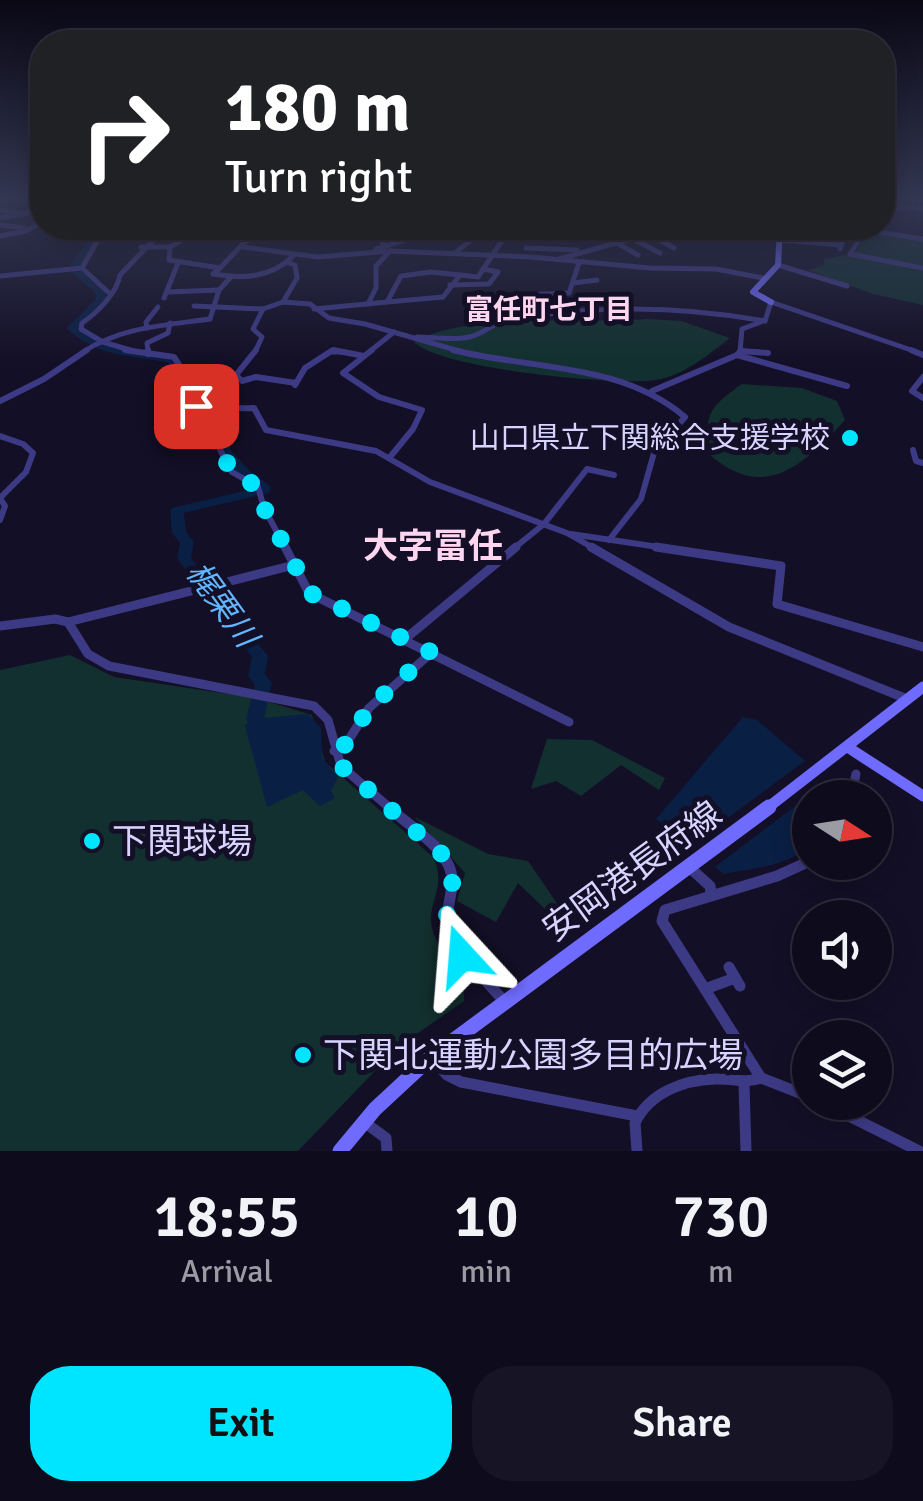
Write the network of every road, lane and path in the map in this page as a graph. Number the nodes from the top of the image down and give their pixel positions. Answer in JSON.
{"nodes":[{"id":1,"x":418,"y":254,"type":"edge"},
{"id":2,"x":89,"y":255,"type":"edge"},
{"id":3,"x":137,"y":255,"type":"edge"},
{"id":4,"x":169,"y":255,"type":"edge"},
{"id":5,"x":239,"y":255,"type":"edge"},
{"id":6,"x":289,"y":255,"type":"edge"},
{"id":7,"x":347,"y":255,"type":"edge"},
{"id":8,"x":387,"y":255,"type":"edge"},
{"id":9,"x":443,"y":255,"type":"edge"},
{"id":10,"x":453,"y":255,"type":"joint"},
{"id":11,"x":566,"y":255,"type":"edge"},
{"id":12,"x":780,"y":255,"type":"edge"},
{"id":13,"x":854,"y":255,"type":"edge"},
{"id":14,"x":294,"y":256,"type":"junction"},
{"id":15,"x":490,"y":256,"type":"junction"},
{"id":16,"x":554,"y":259,"type":"junction"},
{"id":17,"x":178,"y":263,"type":"junction"},
{"id":18,"x":289,"y":263,"type":"junction"},
{"id":19,"x":578,"y":263,"type":"junction"},
{"id":20,"x":778,"y":265,"type":"junction"},
{"id":21,"x":608,"y":266,"type":"junction"},
{"id":22,"x":81,"y":268,"type":"junction"},
{"id":23,"x":220,"y":268,"type":"junction"},
{"id":24,"x":923,"y":268,"type":"edge"},
{"id":25,"x":483,"y":269,"type":"junction"},
{"id":26,"x":424,"y":272,"type":"junction"},
{"id":27,"x":594,"y":272,"type":"dead end"},
{"id":28,"x":460,"y":275,"type":"junction"},
{"id":29,"x":0,"y":276,"type":"edge"},
{"id":30,"x":231,"y":277,"type":"junction"},
{"id":31,"x":763,"y":278,"type":"junction"},
{"id":32,"x":598,"y":280,"type":"dead end"},
{"id":33,"x":573,"y":283,"type":"junction"},
{"id":34,"x":450,"y":285,"type":"junction"},
{"id":35,"x":847,"y":286,"type":"dead end"},
{"id":36,"x":292,"y":287,"type":"junction"},
{"id":37,"x":302,"y":288,"type":"dead end"},
{"id":38,"x":218,"y":290,"type":"junction"},
{"id":39,"x":108,"y":292,"type":"junction"},
{"id":40,"x":474,"y":297,"type":"dead end"},
{"id":41,"x":283,"y":302,"type":"junction"},
{"id":42,"x":771,"y":302,"type":"junction"},
{"id":43,"x":386,"y":303,"type":"junction"},
{"id":44,"x":368,"y":304,"type":"junction"},
{"id":45,"x":158,"y":306,"type":"dead end"},
{"id":46,"x":194,"y":306,"type":"dead end"},
{"id":47,"x":216,"y":306,"type":"junction"},
{"id":48,"x":263,"y":309,"type":"junction"},
{"id":49,"x":314,"y":309,"type":"junction"},
{"id":50,"x":765,"y":321,"type":"junction"},
{"id":51,"x":352,"y":322,"type":"junction"},
{"id":52,"x":170,"y":323,"type":"junction"},
{"id":53,"x":147,"y":328,"type":"junction"},
{"id":54,"x":334,"y":330,"type":"dead end"},
{"id":55,"x":394,"y":332,"type":"junction"},
{"id":56,"x":417,"y":338,"type":"junction"},
{"id":57,"x":99,"y":341,"type":"junction"},
{"id":58,"x":740,"y":353,"type":"junction"},
{"id":59,"x":768,"y":353,"type":"dead end"},
{"id":60,"x":148,"y":354,"type":"junction"},
{"id":61,"x":923,"y":355,"type":"edge"},
{"id":62,"x":364,"y":356,"type":"junction"},
{"id":63,"x":923,"y":377,"type":"edge"},
{"id":64,"x":847,"y":386,"type":"dead end"},
{"id":65,"x":652,"y":391,"type":"junction"},
{"id":66,"x":923,"y":398,"type":"edge"},
{"id":67,"x":0,"y":401,"type":"edge"},
{"id":68,"x":205,"y":403,"type":"junction"},
{"id":69,"x":0,"y":436,"type":"edge"},
{"id":70,"x":913,"y":450,"type":"dead end"},
{"id":71,"x":390,"y":458,"type":"junction"},
{"id":72,"x":923,"y":462,"type":"edge"},
{"id":73,"x":614,"y":475,"type":"dead end"},
{"id":74,"x":0,"y":498,"type":"edge"},
{"id":75,"x":0,"y":520,"type":"edge"},
{"id":76,"x":544,"y":524,"type":"junction"},
{"id":77,"x":566,"y":533,"type":"junction"},
{"id":78,"x":608,"y":540,"type":"junction"},
{"id":79,"x":294,"y":564,"type":"junction"},
{"id":80,"x":68,"y":622,"type":"junction"},
{"id":81,"x":0,"y":626,"type":"edge"},
{"id":82,"x":405,"y":640,"type":"junction"},
{"id":83,"x":923,"y":647,"type":"edge"},
{"id":84,"x":431,"y":652,"type":"junction"},
{"id":85,"x":923,"y":687,"type":"edge"},
{"id":86,"x":906,"y":699,"type":"junction"},
{"id":87,"x":568,"y":722,"type":"dead end"},
{"id":88,"x":849,"y":748,"type":"junction"},
{"id":89,"x":334,"y":751,"type":"junction"},
{"id":90,"x":856,"y":774,"type":"dead end"},
{"id":91,"x":855,"y":780,"type":"edge"},
{"id":92,"x":923,"y":796,"type":"edge"},
{"id":93,"x":689,"y":867,"type":"junction"},
{"id":94,"x":792,"y":871,"type":"edge"},
{"id":95,"x":711,"y":892,"type":"junction"},
{"id":96,"x":735,"y":977,"type":"dead end"},
{"id":97,"x":705,"y":990,"type":"junction"},
{"id":98,"x":504,"y":1001,"type":"junction"},
{"id":99,"x":431,"y":1057,"type":"junction"},
{"id":100,"x":761,"y":1078,"type":"junction"},
{"id":101,"x":744,"y":1084,"type":"junction"},
{"id":102,"x":792,"y":1090,"type":"edge"},
{"id":103,"x":636,"y":1116,"type":"junction"},
{"id":104,"x":857,"y":1120,"type":"edge"},
{"id":105,"x":364,"y":1122,"type":"junction"},
{"id":106,"x":340,"y":1151,"type":"edge"},
{"id":107,"x":387,"y":1151,"type":"edge"},
{"id":108,"x":637,"y":1151,"type":"edge"},
{"id":109,"x":746,"y":1151,"type":"edge"},
{"id":110,"x":919,"y":1151,"type":"edge"}],
"edges":[{"from":1,"to":26,"type":"street"},
{"from":2,"to":22,"type":"street"},
{"from":3,"to":39,"type":"street"},
{"from":4,"to":17,"type":"street"},
{"from":5,"to":23,"type":"street"},
{"from":6,"to":14,"type":"street"},
{"from":7,"to":14,"type":"street"},
{"from":8,"to":44,"type":"street"},
{"from":9,"to":10,"type":"street"},
{"from":10,"to":15,"type":"street"},
{"from":11,"to":16,"type":"street"},
{"from":12,"to":20,"type":"main road"},
{"from":13,"to":24,"type":"street"},
{"from":14,"to":18,"type":"street"},
{"from":15,"to":16,"type":"street"},
{"from":15,"to":25,"type":"street"},
{"from":16,"to":19,"type":"street"},
{"from":17,"to":23,"type":"street"},
{"from":17,"to":38,"type":"street"},
{"from":18,"to":30,"type":"street"},
{"from":18,"to":36,"type":"street"},
{"from":19,"to":21,"type":"street"},
{"from":19,"to":33,"type":"street"},
{"from":20,"to":31,"type":"main road"},
{"from":20,"to":35,"type":"street"},
{"from":21,"to":27,"type":"street"},
{"from":21,"to":31,"type":"street"},
{"from":22,"to":29,"type":"street"},
{"from":22,"to":39,"type":"street"},
{"from":23,"to":30,"type":"street"},
{"from":25,"to":28,"type":"street"},
{"from":25,"to":34,"type":"street"},
{"from":26,"to":28,"type":"street"},
{"from":26,"to":43,"type":"street"},
{"from":28,"to":34,"type":"street"},
{"from":30,"to":38,"type":"street"},
{"from":31,"to":42,"type":"main road"},
{"from":32,"to":33,"type":"street"},
{"from":33,"to":40,"type":"street"},
{"from":34,"to":43,"type":"street"},
{"from":36,"to":37,"type":"street"},
{"from":36,"to":41,"type":"street"},
{"from":38,"to":47,"type":"street"},
{"from":39,"to":57,"type":"street"},
{"from":41,"to":48,"type":"street"},
{"from":41,"to":49,"type":"street"},
{"from":42,"to":50,"type":"street"},
{"from":42,"to":61,"type":"street"},
{"from":43,"to":44,"type":"street"},
{"from":44,"to":49,"type":"street"},
{"from":45,"to":53,"type":"street"},
{"from":46,"to":47,"type":"street"},
{"from":47,"to":48,"type":"street"},
{"from":47,"to":52,"type":"street"},
{"from":48,"to":62,"type":"street"},
{"from":49,"to":51,"type":"street"},
{"from":50,"to":56,"type":"street"},
{"from":50,"to":58,"type":"street"},
{"from":51,"to":54,"type":"street"},
{"from":51,"to":55,"type":"street"},
{"from":52,"to":53,"type":"street"},
{"from":52,"to":60,"type":"street"},
{"from":53,"to":57,"type":"street"},
{"from":55,"to":56,"type":"street"},
{"from":55,"to":62,"type":"street"},
{"from":56,"to":65,"type":"street"},
{"from":57,"to":60,"type":"street"},
{"from":57,"to":67,"type":"street"},
{"from":58,"to":59,"type":"street"},
{"from":58,"to":64,"type":"street"},
{"from":58,"to":65,"type":"street"},
{"from":60,"to":68,"type":"street"},
{"from":62,"to":71,"type":"street"},
{"from":63,"to":66,"type":"street"},
{"from":65,"to":78,"type":"street"},
{"from":68,"to":71,"type":"street"},
{"from":68,"to":79,"type":"street"},
{"from":69,"to":74,"type":"street"},
{"from":70,"to":72,"type":"street"},
{"from":71,"to":76,"type":"street"},
{"from":73,"to":76,"type":"street"},
{"from":74,"to":75,"type":"street"},
{"from":76,"to":77,"type":"street"},
{"from":76,"to":82,"type":"street"},
{"from":77,"to":78,"type":"street"},
{"from":77,"to":86,"type":"street"},
{"from":78,"to":83,"type":"street"},
{"from":79,"to":80,"type":"street"},
{"from":79,"to":82,"type":"street"},
{"from":80,"to":81,"type":"street"},
{"from":80,"to":89,"type":"street"},
{"from":82,"to":84,"type":"street"},
{"from":84,"to":87,"type":"street"},
{"from":84,"to":89,"type":"street"},
{"from":85,"to":86,"type":"main road","name":"安岡港長府線"},
{"from":86,"to":88,"type":"main road","name":"安岡港長府線"},
{"from":88,"to":92,"type":"main road"},
{"from":88,"to":93,"type":"main road","name":"安岡港長府線"},
{"from":89,"to":98,"type":"street"},
{"from":90,"to":91,"type":"street"},
{"from":93,"to":95,"type":"street"},
{"from":93,"to":98,"type":"main road","name":"安岡港長府線"},
{"from":94,"to":95,"type":"street"},
{"from":95,"to":97,"type":"street"},
{"from":96,"to":97,"type":"street"},
{"from":97,"to":100,"type":"street"},
{"from":98,"to":99,"type":"main road","name":"安岡港長府線"},
{"from":99,"to":103,"type":"street"},
{"from":99,"to":105,"type":"main road","name":"安岡港長府線"},
{"from":100,"to":101,"type":"street"},
{"from":100,"to":102,"type":"street"},
{"from":101,"to":103,"type":"street"},
{"from":101,"to":109,"type":"street"},
{"from":103,"to":108,"type":"street"},
{"from":104,"to":110,"type":"street"},
{"from":105,"to":106,"type":"main road","name":"安岡港長府線"},
{"from":105,"to":107,"type":"street"}]}
